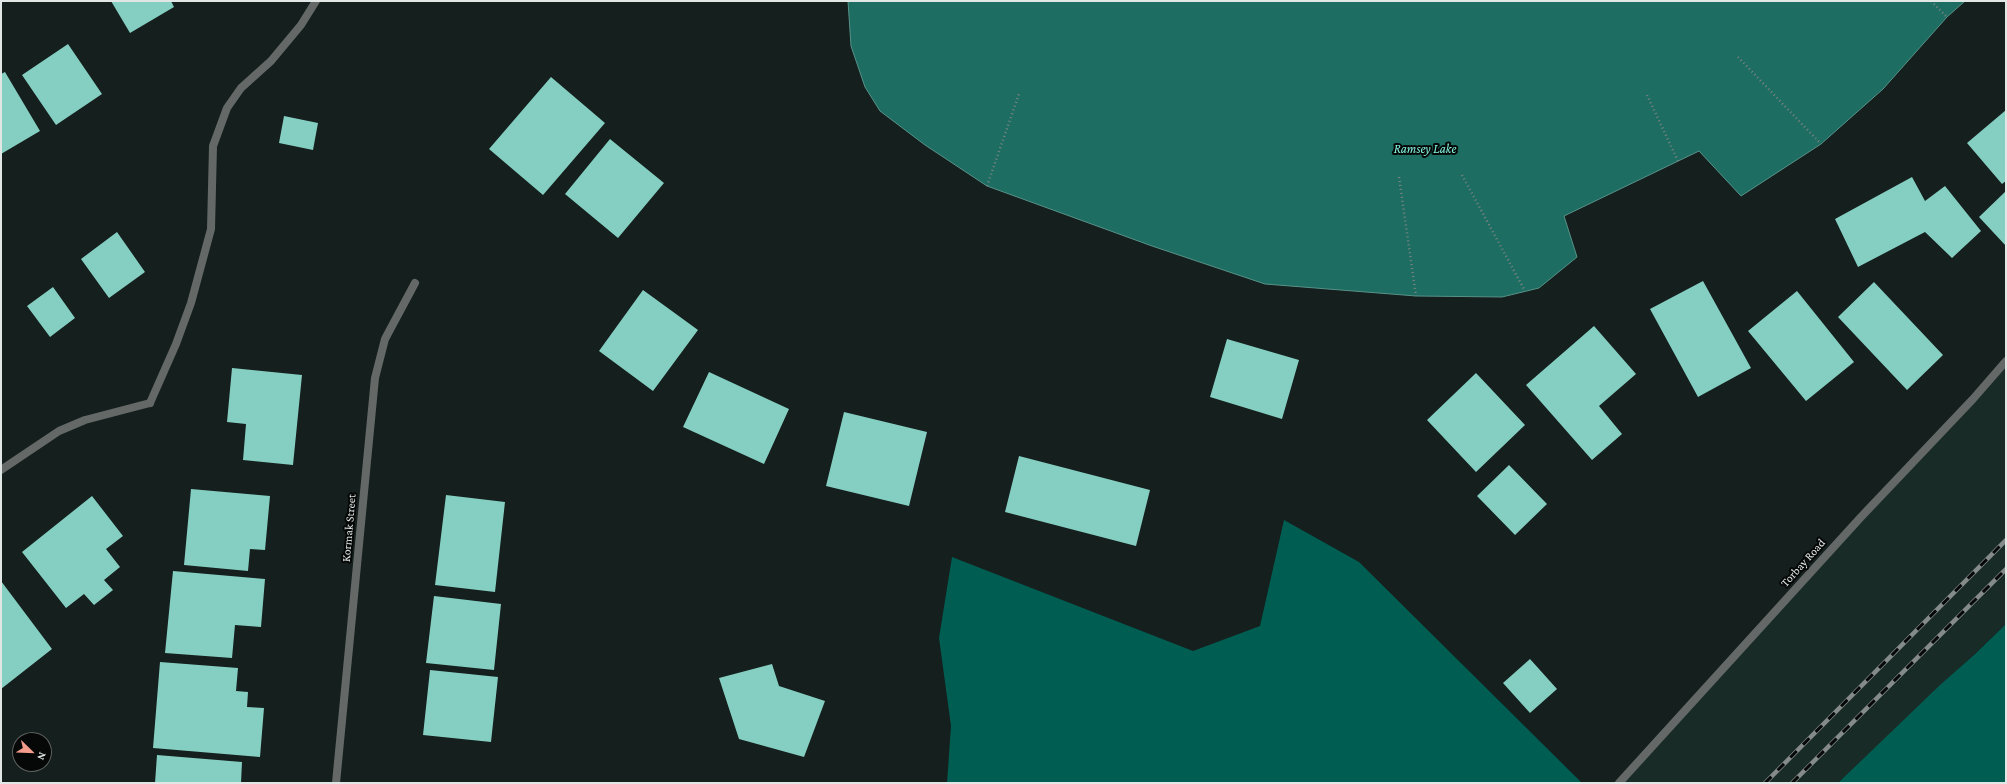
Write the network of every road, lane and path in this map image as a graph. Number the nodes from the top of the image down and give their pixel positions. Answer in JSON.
{"nodes":[{"id":1,"x":316,"y":1,"type":"edge"},
{"id":2,"x":1931,"y":1,"type":"edge"},
{"id":3,"x":1947,"y":17,"type":"dead end"},
{"id":4,"x":1738,"y":57,"type":"dead end"},
{"id":5,"x":1019,"y":94,"type":"dead end"},
{"id":6,"x":1647,"y":95,"type":"dead end"},
{"id":7,"x":1821,"y":144,"type":"dead end"},
{"id":8,"x":1678,"y":161,"type":"dead end"},
{"id":9,"x":1462,"y":174,"type":"dead end"},
{"id":10,"x":1399,"y":177,"type":"dead end"},
{"id":11,"x":987,"y":186,"type":"dead end"},
{"id":12,"x":415,"y":283,"type":"dead end"},
{"id":13,"x":1525,"y":292,"type":"dead end"},
{"id":14,"x":1416,"y":296,"type":"dead end"},
{"id":15,"x":2006,"y":361,"type":"edge"},
{"id":16,"x":1,"y":470,"type":"edge"},
{"id":17,"x":336,"y":783,"type":"edge"},
{"id":18,"x":1620,"y":783,"type":"edge"}],
"edges":[{"from":1,"to":16,"type":"street"},
{"from":2,"to":3,"type":"path"},
{"from":4,"to":7,"type":"path"},
{"from":5,"to":11,"type":"path"},
{"from":6,"to":8,"type":"path"},
{"from":9,"to":13,"type":"path"},
{"from":10,"to":14,"type":"path"},
{"from":12,"to":17,"type":"street","name":"Kormak Street"},
{"from":15,"to":18,"type":"street","name":"Torbay Road"}]}
